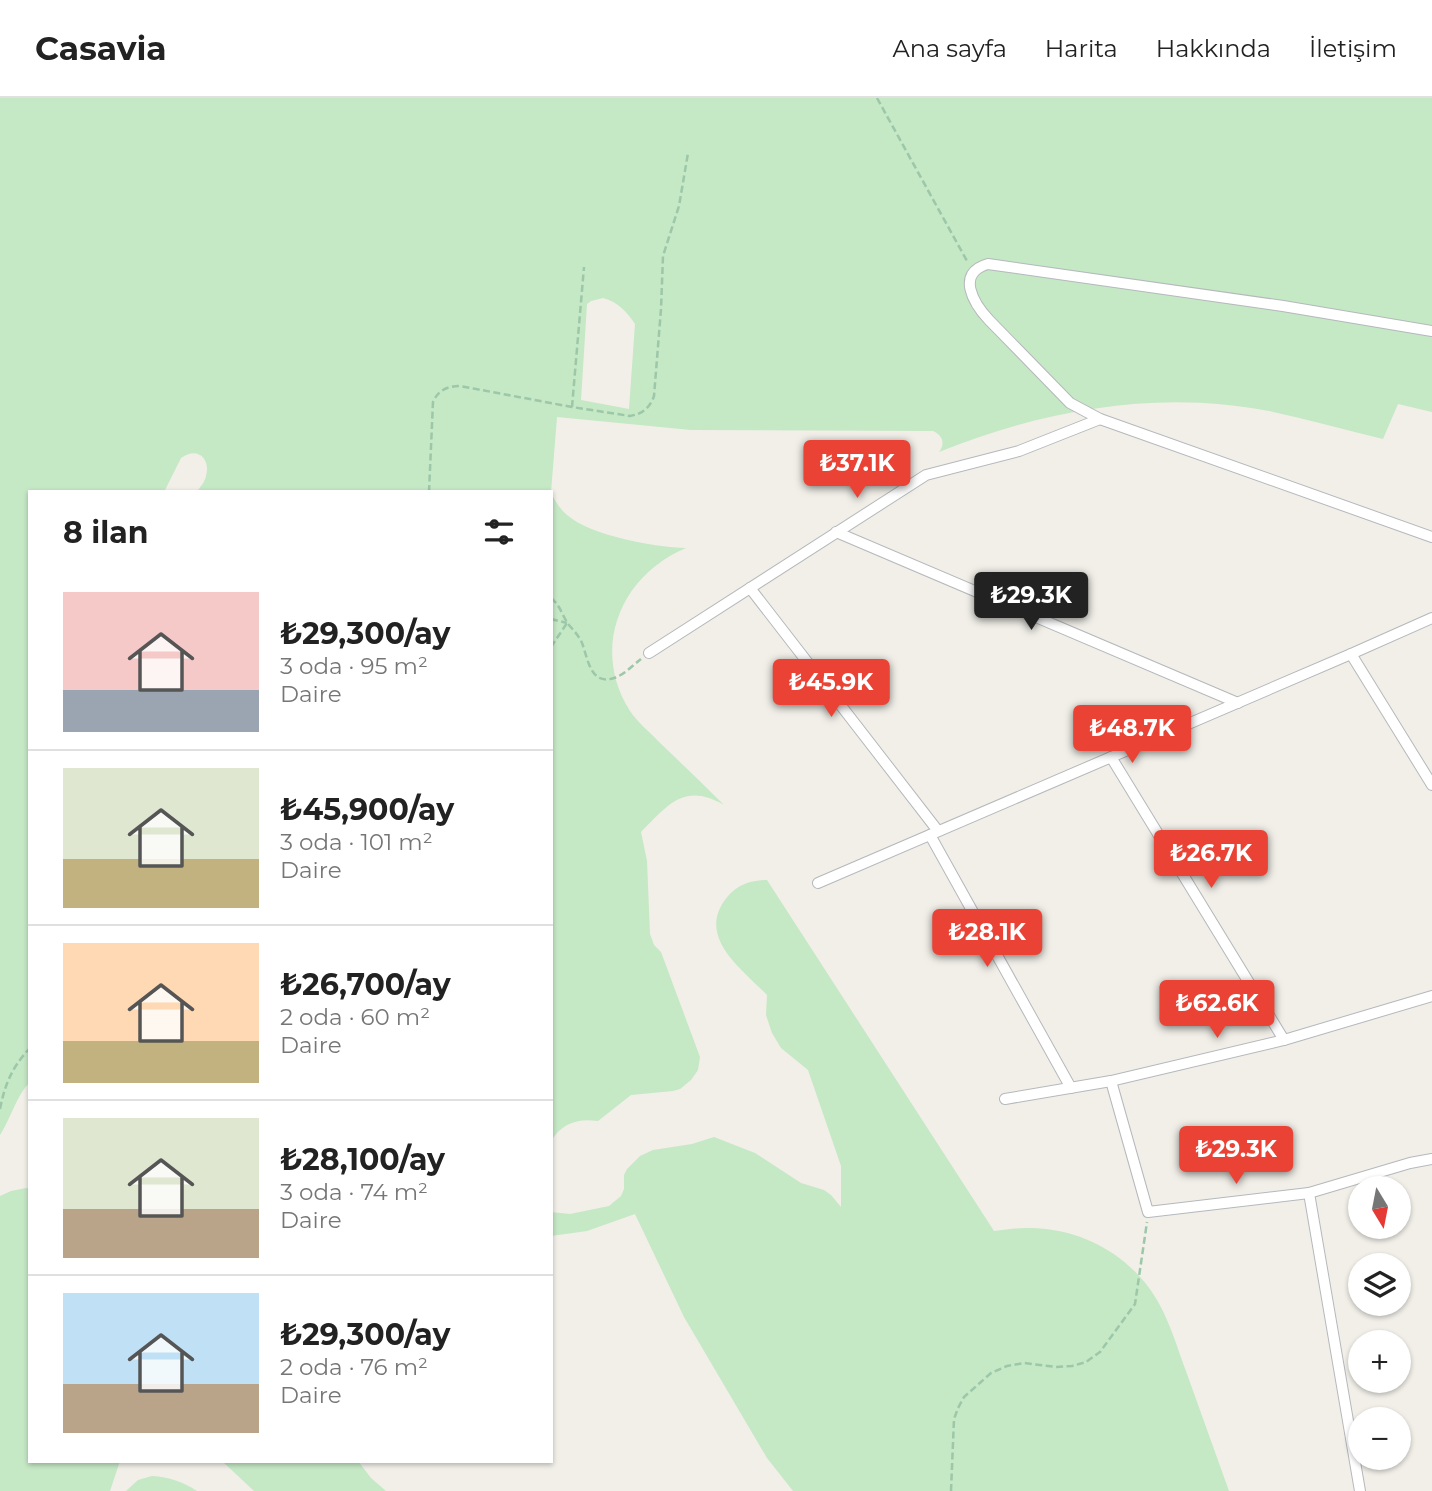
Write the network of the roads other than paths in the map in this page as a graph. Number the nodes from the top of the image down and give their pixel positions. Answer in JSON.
{"nodes":[{"id":1,"x":1432,"y":331,"type":"edge"},
{"id":2,"x":1100,"y":419,"type":"junction"},
{"id":3,"x":836,"y":532,"type":"junction"},
{"id":4,"x":1432,"y":537,"type":"edge"},
{"id":5,"x":750,"y":588,"type":"junction"},
{"id":6,"x":1432,"y":618,"type":"edge"},
{"id":7,"x":649,"y":653,"type":"road end"},
{"id":8,"x":1351,"y":654,"type":"junction"},
{"id":9,"x":1238,"y":703,"type":"junction"},
{"id":10,"x":1111,"y":757,"type":"junction"},
{"id":11,"x":1432,"y":785,"type":"edge"},
{"id":12,"x":934,"y":833,"type":"junction"},
{"id":13,"x":818,"y":883,"type":"dead end"},
{"id":14,"x":1432,"y":996,"type":"edge"},
{"id":15,"x":1283,"y":1040,"type":"junction"},
{"id":16,"x":1111,"y":1081,"type":"junction"},
{"id":17,"x":1072,"y":1088,"type":"junction"},
{"id":18,"x":1005,"y":1099,"type":"dead end"},
{"id":19,"x":1432,"y":1159,"type":"edge"},
{"id":20,"x":1309,"y":1193,"type":"junction"},
{"id":21,"x":1360,"y":1491,"type":"edge"}],
"edges":[{"from":1,"to":2,"type":"street"},
{"from":2,"to":3,"type":"street"},
{"from":2,"to":4,"type":"street"},
{"from":3,"to":5,"type":"street"},
{"from":3,"to":9,"type":"street"},
{"from":5,"to":7,"type":"street"},
{"from":5,"to":12,"type":"street"},
{"from":6,"to":8,"type":"street"},
{"from":8,"to":9,"type":"street"},
{"from":8,"to":11,"type":"street"},
{"from":9,"to":10,"type":"street"},
{"from":10,"to":12,"type":"street"},
{"from":10,"to":15,"type":"street"},
{"from":12,"to":13,"type":"street"},
{"from":12,"to":17,"type":"street"},
{"from":14,"to":15,"type":"street"},
{"from":15,"to":16,"type":"street"},
{"from":16,"to":17,"type":"street"},
{"from":16,"to":20,"type":"street"},
{"from":17,"to":18,"type":"street"},
{"from":19,"to":20,"type":"street"},
{"from":20,"to":21,"type":"street"}]}
